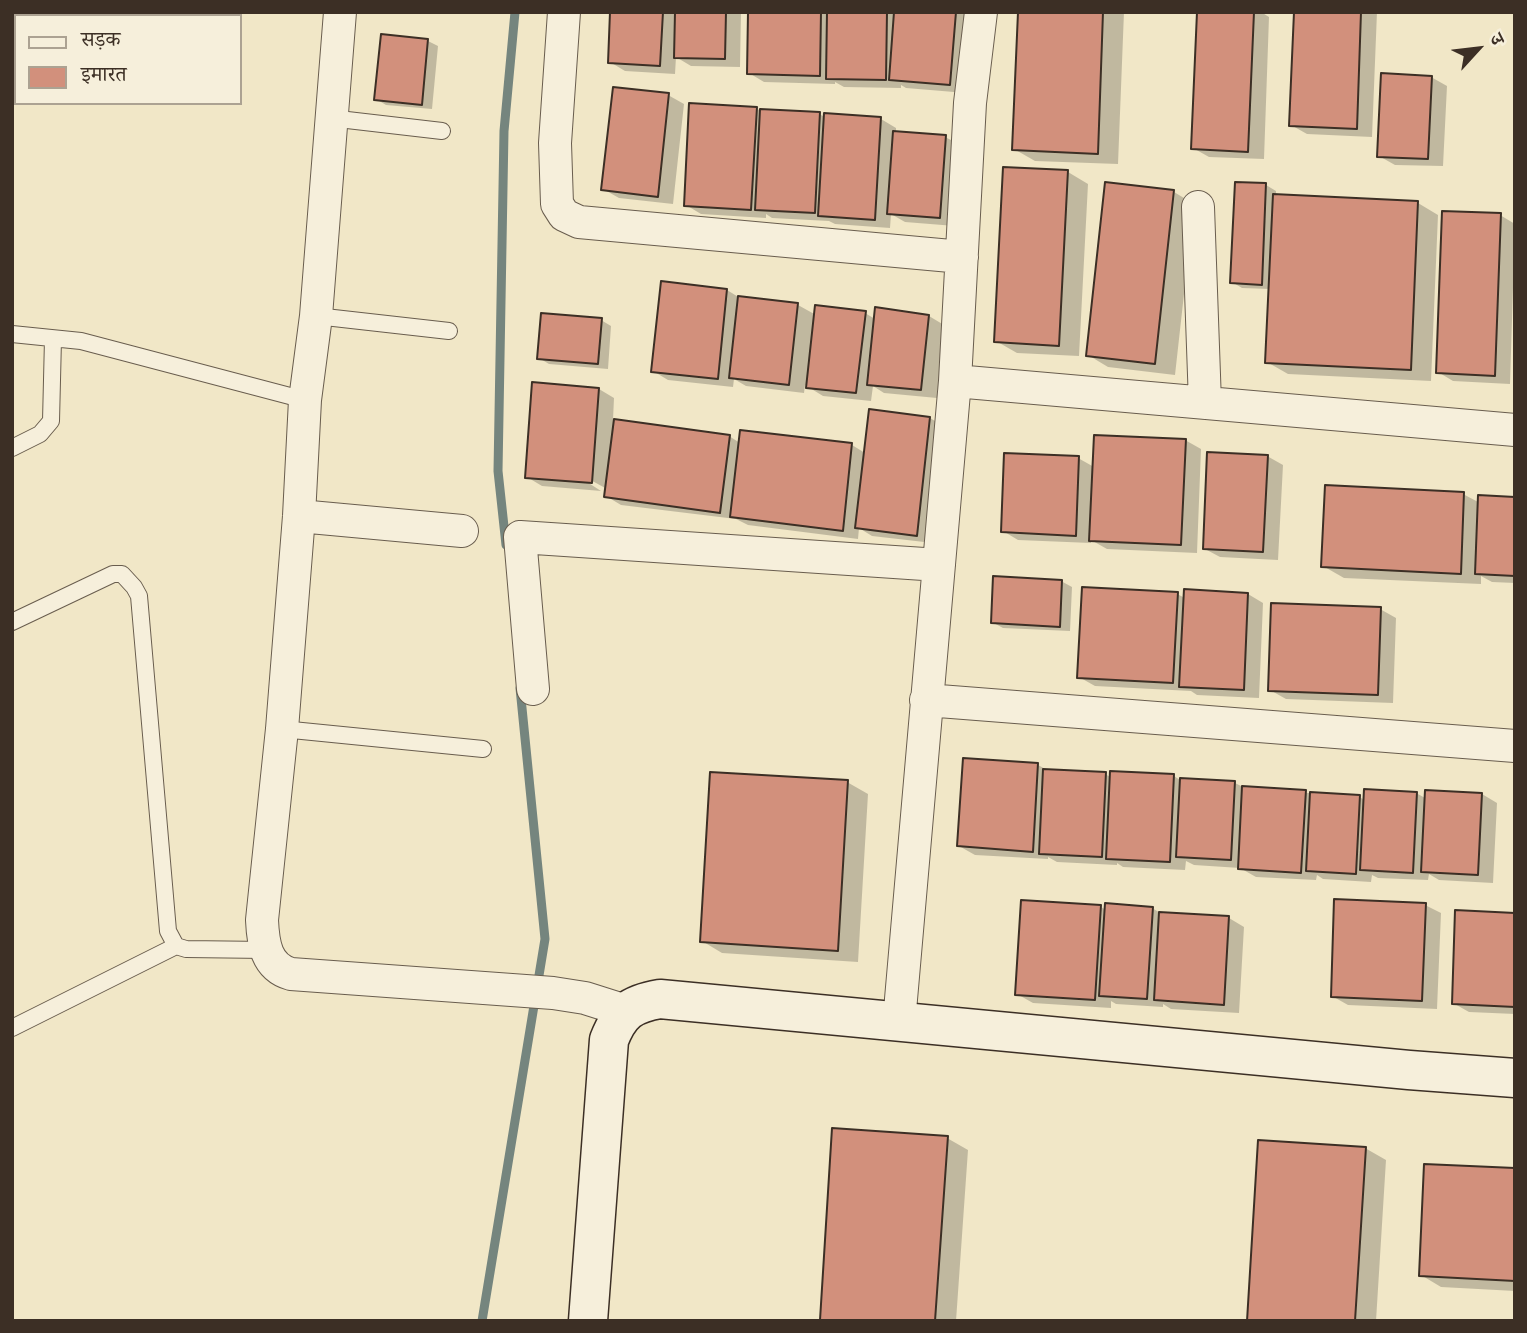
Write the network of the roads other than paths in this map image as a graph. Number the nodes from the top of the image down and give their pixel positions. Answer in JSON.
{"nodes":[{"id":1,"x":340,"y":12,"type":"edge"},
{"id":2,"x":564,"y":12,"type":"edge"},
{"id":3,"x":981,"y":12,"type":"edge"},
{"id":4,"x":330,"y":118,"type":"junction"},
{"id":5,"x":442,"y":131,"type":"dead end"},
{"id":6,"x":1198,"y":207,"type":"dead end"},
{"id":7,"x":962,"y":257,"type":"junction"},
{"id":8,"x":316,"y":316,"type":"junction"},
{"id":9,"x":449,"y":331,"type":"dead end"},
{"id":10,"x":12,"y":334,"type":"edge"},
{"id":11,"x":53,"y":339,"type":"junction"},
{"id":12,"x":955,"y":382,"type":"junction"},
{"id":13,"x":305,"y":400,"type":"junction"},
{"id":14,"x":1205,"y":403,"type":"junction"},
{"id":15,"x":1515,"y":430,"type":"edge"},
{"id":16,"x":12,"y":448,"type":"edge"},
{"id":17,"x":299,"y":516,"type":"junction"},
{"id":18,"x":462,"y":531,"type":"dead end"},
{"id":19,"x":939,"y":565,"type":"junction"},
{"id":20,"x":12,"y":622,"type":"edge"},
{"id":21,"x":533,"y":690,"type":"dead end"},
{"id":22,"x":926,"y":700,"type":"junction"},
{"id":23,"x":282,"y":729,"type":"junction"},
{"id":24,"x":1515,"y":746,"type":"edge"},
{"id":25,"x":483,"y":749,"type":"dead end"},
{"id":26,"x":176,"y":946,"type":"junction"},
{"id":27,"x":266,"y":950,"type":"junction"},
{"id":28,"x":626,"y":1010,"type":"junction"},
{"id":29,"x":899,"y":1022,"type":"junction"},
{"id":30,"x":12,"y":1028,"type":"edge"},
{"id":31,"x":1515,"y":1078,"type":"edge"},
{"id":32,"x":588,"y":1321,"type":"edge"}],
"edges":[{"from":1,"to":4,"type":"street"},
{"from":2,"to":7,"type":"street"},
{"from":3,"to":7,"type":"street"},
{"from":4,"to":5,"type":"lane"},
{"from":4,"to":8,"type":"street"},
{"from":6,"to":14,"type":"street"},
{"from":7,"to":12,"type":"street"},
{"from":8,"to":9,"type":"lane"},
{"from":8,"to":13,"type":"street"},
{"from":10,"to":11,"type":"lane"},
{"from":11,"to":13,"type":"lane"},
{"from":11,"to":16,"type":"lane"},
{"from":12,"to":14,"type":"street"},
{"from":12,"to":19,"type":"street"},
{"from":13,"to":17,"type":"street"},
{"from":14,"to":15,"type":"street"},
{"from":17,"to":18,"type":"street"},
{"from":17,"to":23,"type":"street"},
{"from":19,"to":21,"type":"street"},
{"from":19,"to":22,"type":"street"},
{"from":20,"to":26,"type":"lane"},
{"from":22,"to":24,"type":"street"},
{"from":22,"to":29,"type":"street"},
{"from":23,"to":25,"type":"lane"},
{"from":23,"to":27,"type":"street"},
{"from":26,"to":27,"type":"lane"},
{"from":26,"to":30,"type":"lane"},
{"from":27,"to":28,"type":"street"},
{"from":28,"to":29,"type":"street"},
{"from":28,"to":32,"type":"street"},
{"from":29,"to":31,"type":"street"}]}
